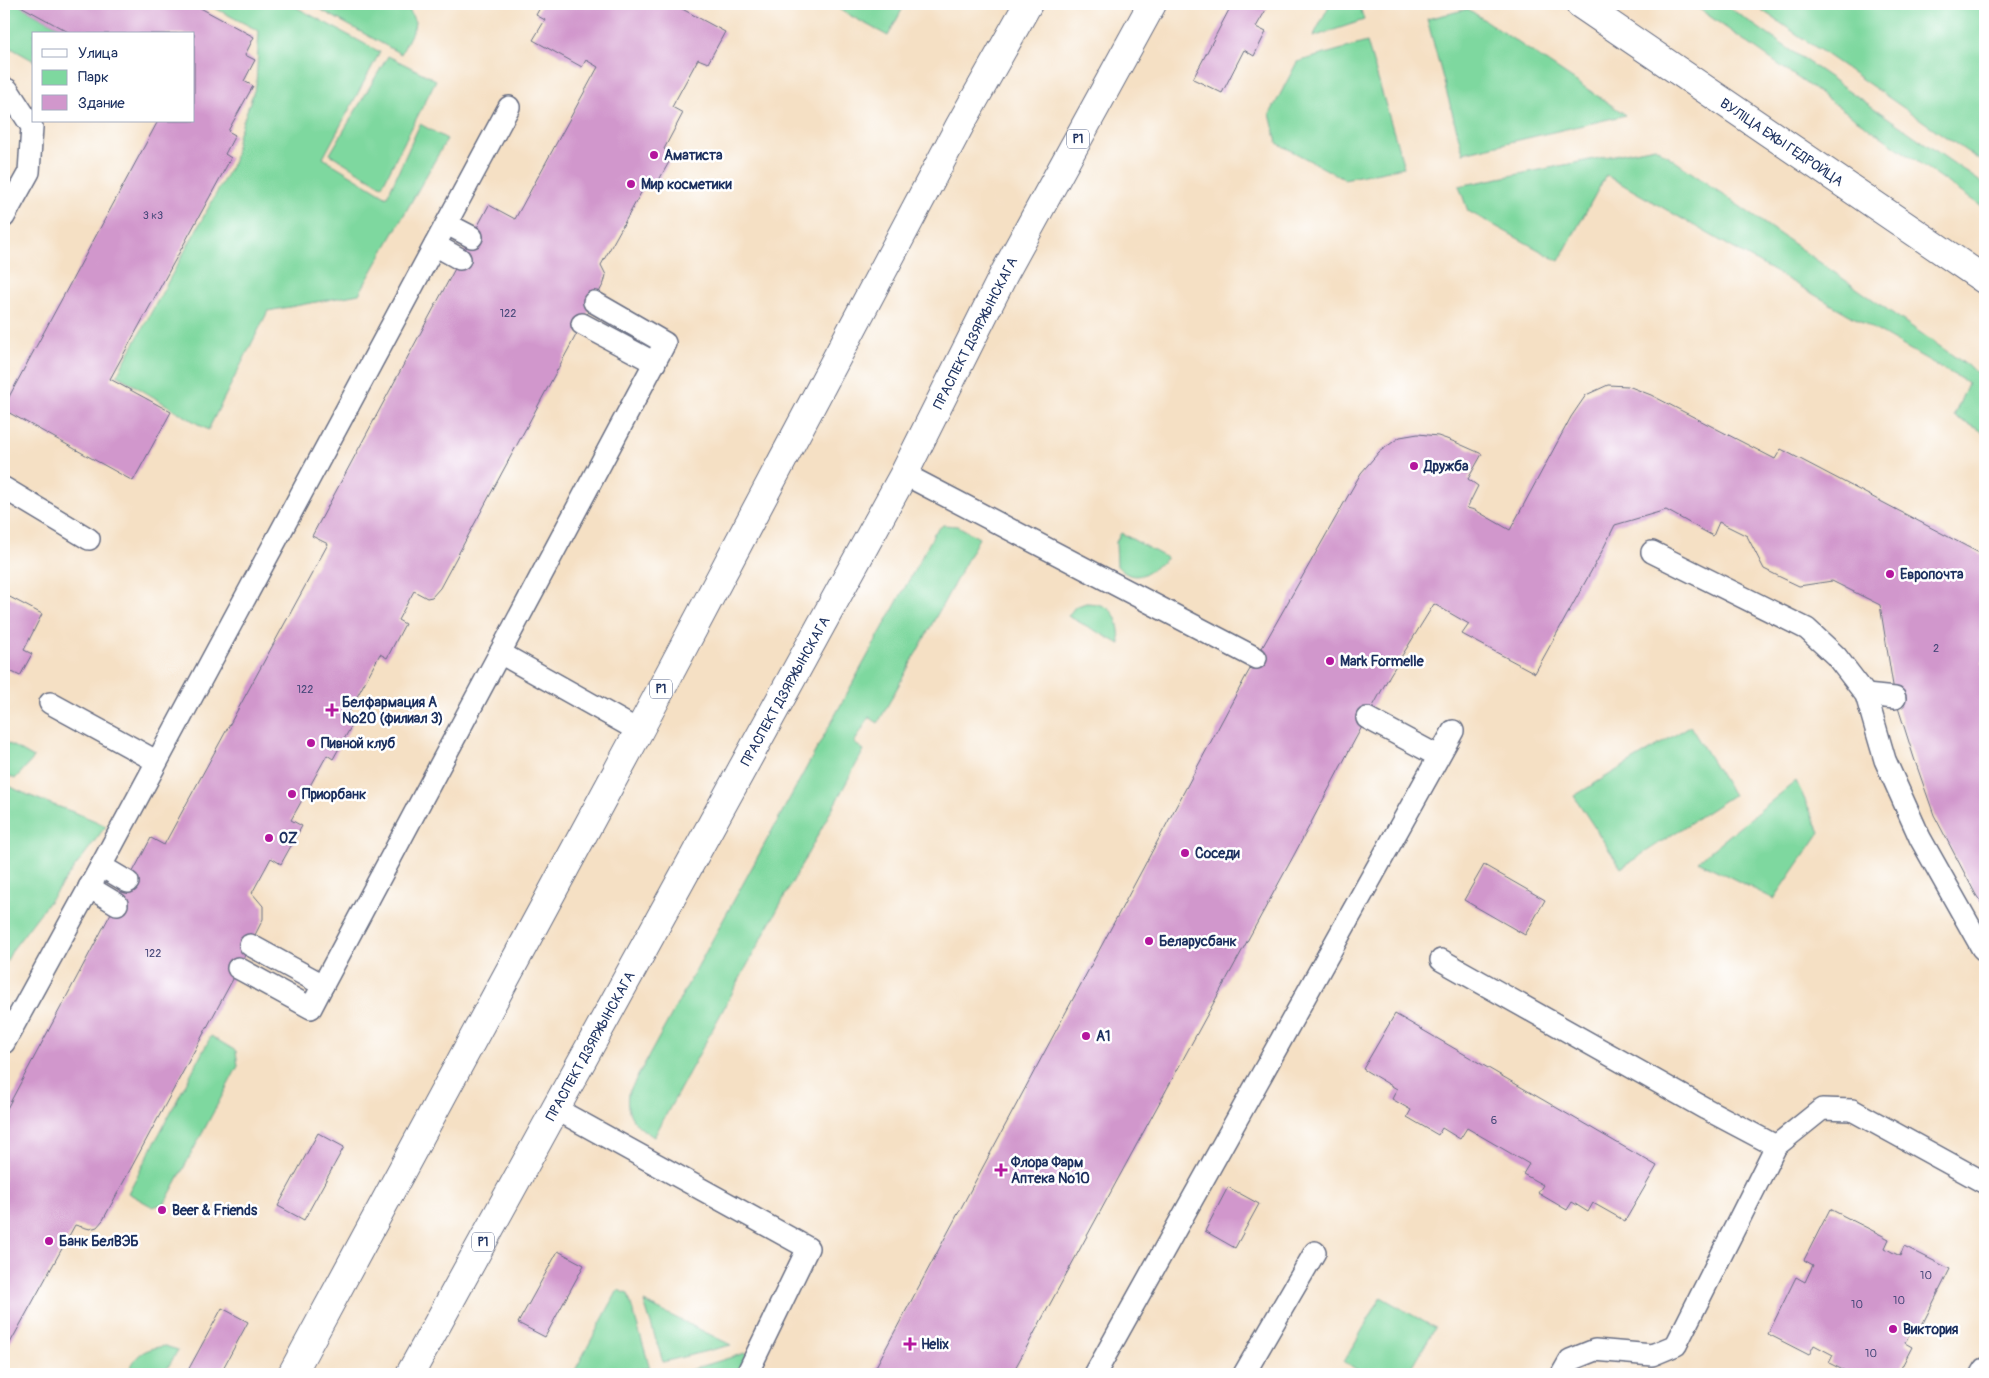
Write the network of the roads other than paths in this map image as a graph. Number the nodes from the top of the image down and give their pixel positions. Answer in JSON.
{"nodes":[{"id":1,"x":1028,"y":4,"type":"edge"},
{"id":2,"x":1152,"y":4,"type":"edge"},
{"id":3,"x":1580,"y":4,"type":"edge"},
{"id":4,"x":4,"y":88,"type":"edge"},
{"id":5,"x":509,"y":107,"type":"dead end"},
{"id":6,"x":4,"y":217,"type":"edge"},
{"id":7,"x":447,"y":224,"type":"junction"},
{"id":8,"x":472,"y":237,"type":"dead end"},
{"id":9,"x":435,"y":245,"type":"junction"},
{"id":10,"x":460,"y":259,"type":"dead end"},
{"id":11,"x":1985,"y":280,"type":"edge"},
{"id":12,"x":594,"y":302,"type":"dead end"},
{"id":13,"x":582,"y":324,"type":"dead end"},
{"id":14,"x":654,"y":363,"type":"junction"},
{"id":15,"x":904,"y":474,"type":"junction"},
{"id":16,"x":4,"y":488,"type":"edge"},
{"id":17,"x":89,"y":539,"type":"dead end"},
{"id":18,"x":1652,"y":552,"type":"dead end"},
{"id":19,"x":500,"y":653,"type":"junction"},
{"id":20,"x":1256,"y":658,"type":"dead end"},
{"id":21,"x":1866,"y":695,"type":"junction"},
{"id":22,"x":1894,"y":698,"type":"dead end"},
{"id":23,"x":50,"y":703,"type":"dead end"},
{"id":24,"x":1368,"y":718,"type":"dead end"},
{"id":25,"x":639,"y":731,"type":"junction"},
{"id":26,"x":1453,"y":731,"type":"dead end"},
{"id":27,"x":1438,"y":756,"type":"junction"},
{"id":28,"x":156,"y":761,"type":"junction"},
{"id":29,"x":101,"y":866,"type":"junction"},
{"id":30,"x":128,"y":882,"type":"dead end"},
{"id":31,"x":89,"y":887,"type":"junction"},
{"id":32,"x":117,"y":904,"type":"dead end"},
{"id":33,"x":250,"y":945,"type":"dead end"},
{"id":34,"x":1985,"y":951,"type":"edge"},
{"id":35,"x":1441,"y":960,"type":"dead end"},
{"id":36,"x":238,"y":968,"type":"dead end"},
{"id":37,"x":323,"y":985,"type":"junction"},
{"id":38,"x":4,"y":1043,"type":"edge"},
{"id":39,"x":556,"y":1109,"type":"junction"},
{"id":40,"x":1776,"y":1146,"type":"junction"},
{"id":41,"x":1985,"y":1183,"type":"edge"},
{"id":42,"x":1315,"y":1252,"type":"dead end"},
{"id":43,"x":1985,"y":1369,"type":"edge"},
{"id":44,"x":292,"y":1374,"type":"edge"},
{"id":45,"x":410,"y":1374,"type":"edge"},
{"id":46,"x":747,"y":1374,"type":"edge"},
{"id":47,"x":1095,"y":1374,"type":"edge"},
{"id":48,"x":1244,"y":1374,"type":"edge"},
{"id":49,"x":1562,"y":1374,"type":"edge"},
{"id":50,"x":1982,"y":1374,"type":"edge"}],
"edges":[{"from":1,"to":25,"type":"main road","number":"Р1"},
{"from":2,"to":15,"type":"main road","name":"ПРАСПЕКТ ДЗЯРЖЫНСКАГА","number":"Р1"},
{"from":3,"to":11,"type":"main road","name":"ВУЛІЦА ЕЖЫ ГЕДРОЙЦА"},
{"from":4,"to":6,"type":"lane"},
{"from":5,"to":7,"type":"lane"},
{"from":7,"to":8,"type":"lane"},
{"from":7,"to":9,"type":"lane"},
{"from":9,"to":10,"type":"lane"},
{"from":9,"to":28,"type":"lane"},
{"from":12,"to":14,"type":"lane"},
{"from":13,"to":14,"type":"lane"},
{"from":14,"to":19,"type":"lane"},
{"from":15,"to":20,"type":"lane"},
{"from":15,"to":39,"type":"main road","name":"ПРАСПЕКТ ДЗЯРЖЫНСКАГА","number":"Р1"},
{"from":16,"to":17,"type":"lane"},
{"from":18,"to":21,"type":"lane"},
{"from":19,"to":25,"type":"lane"},
{"from":19,"to":37,"type":"lane"},
{"from":21,"to":22,"type":"lane"},
{"from":21,"to":34,"type":"lane"},
{"from":23,"to":28,"type":"lane"},
{"from":24,"to":27,"type":"lane"},
{"from":25,"to":44,"type":"main road","number":"Р1"},
{"from":26,"to":27,"type":"lane"},
{"from":27,"to":47,"type":"lane"},
{"from":28,"to":29,"type":"lane"},
{"from":29,"to":30,"type":"lane"},
{"from":29,"to":31,"type":"lane"},
{"from":31,"to":32,"type":"lane"},
{"from":31,"to":38,"type":"lane"},
{"from":33,"to":37,"type":"lane"},
{"from":35,"to":40,"type":"lane"},
{"from":36,"to":37,"type":"lane"},
{"from":39,"to":45,"type":"main road","name":"ПРАСПЕКТ ДЗЯРЖЫНСКАГА","number":"Р1"},
{"from":39,"to":46,"type":"lane"},
{"from":40,"to":41,"type":"lane"},
{"from":40,"to":49,"type":"lane"},
{"from":42,"to":48,"type":"lane"},
{"from":43,"to":50,"type":"lane"}]}
